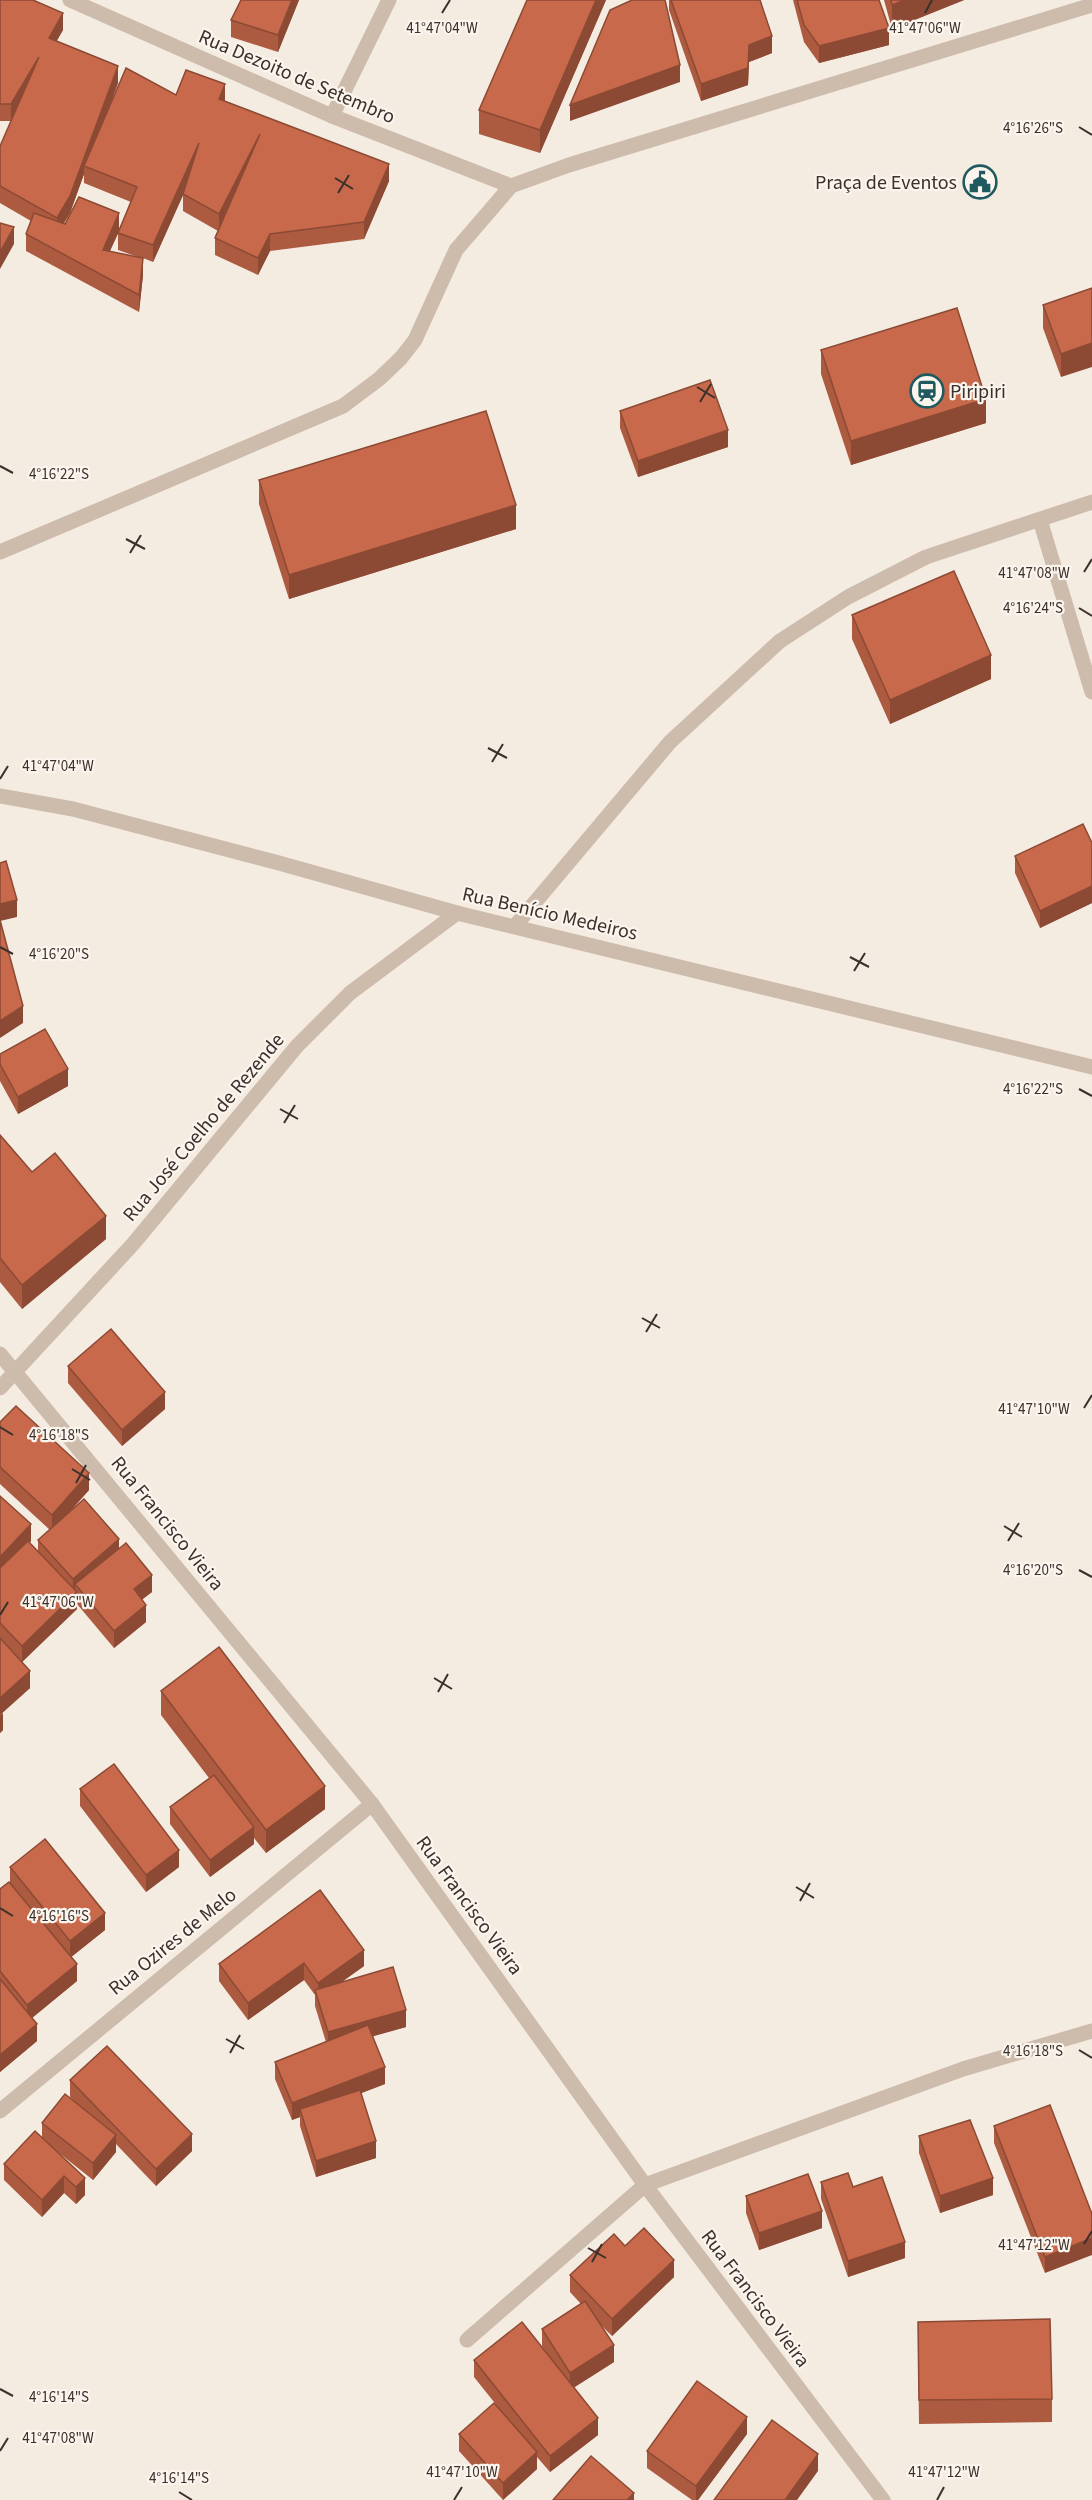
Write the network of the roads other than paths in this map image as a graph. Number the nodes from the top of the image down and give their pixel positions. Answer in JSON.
{"nodes":[{"id":1,"x":70,"y":0,"type":"edge"},
{"id":2,"x":389,"y":0,"type":"edge"},
{"id":3,"x":1092,"y":5,"type":"edge"},
{"id":4,"x":332,"y":116,"type":"junction"},
{"id":5,"x":511,"y":186,"type":"junction"},
{"id":6,"x":1092,"y":502,"type":"edge"},
{"id":7,"x":1040,"y":520,"type":"junction"},
{"id":8,"x":0,"y":552,"type":"edge"},
{"id":9,"x":1092,"y":692,"type":"edge"},
{"id":10,"x":0,"y":796,"type":"edge"},
{"id":11,"x":457,"y":913,"type":"junction"},
{"id":12,"x":515,"y":926,"type":"junction"},
{"id":13,"x":1092,"y":1066,"type":"edge"},
{"id":14,"x":0,"y":1354,"type":"edge"},
{"id":15,"x":16,"y":1371,"type":"junction"},
{"id":16,"x":0,"y":1388,"type":"edge"},
{"id":17,"x":372,"y":1804,"type":"junction"},
{"id":18,"x":1092,"y":2031,"type":"edge"},
{"id":19,"x":0,"y":2111,"type":"edge"},
{"id":20,"x":645,"y":2185,"type":"junction"},
{"id":21,"x":467,"y":2340,"type":"dead end"},
{"id":22,"x":883,"y":2500,"type":"edge"}],
"edges":[{"from":1,"to":4,"type":"street","name":"Rua Dezoito de Setembro"},
{"from":2,"to":4,"type":"street"},
{"from":3,"to":5,"type":"street"},
{"from":4,"to":5,"type":"street","name":"Rua Dezoito de Setembro"},
{"from":5,"to":8,"type":"street"},
{"from":6,"to":7,"type":"street"},
{"from":7,"to":9,"type":"street"},
{"from":7,"to":12,"type":"street"},
{"from":10,"to":11,"type":"street","name":"Rua Benício Medeiros"},
{"from":11,"to":12,"type":"street","name":"Rua Benício Medeiros"},
{"from":11,"to":15,"type":"street","name":"Rua José Coelho de Rezende"},
{"from":12,"to":13,"type":"street","name":"Rua Benício Medeiros"},
{"from":14,"to":15,"type":"street","name":"Rua Francisco Vieira"},
{"from":15,"to":16,"type":"street","name":"Rua José Coelho de Rezende"},
{"from":15,"to":17,"type":"street","name":"Rua Francisco Vieira"},
{"from":17,"to":19,"type":"street","name":"Rua Ozires de Melo"},
{"from":17,"to":20,"type":"street","name":"Rua Francisco Vieira"},
{"from":18,"to":20,"type":"street"},
{"from":20,"to":21,"type":"street"},
{"from":20,"to":22,"type":"street","name":"Rua Francisco Vieira"}]}
